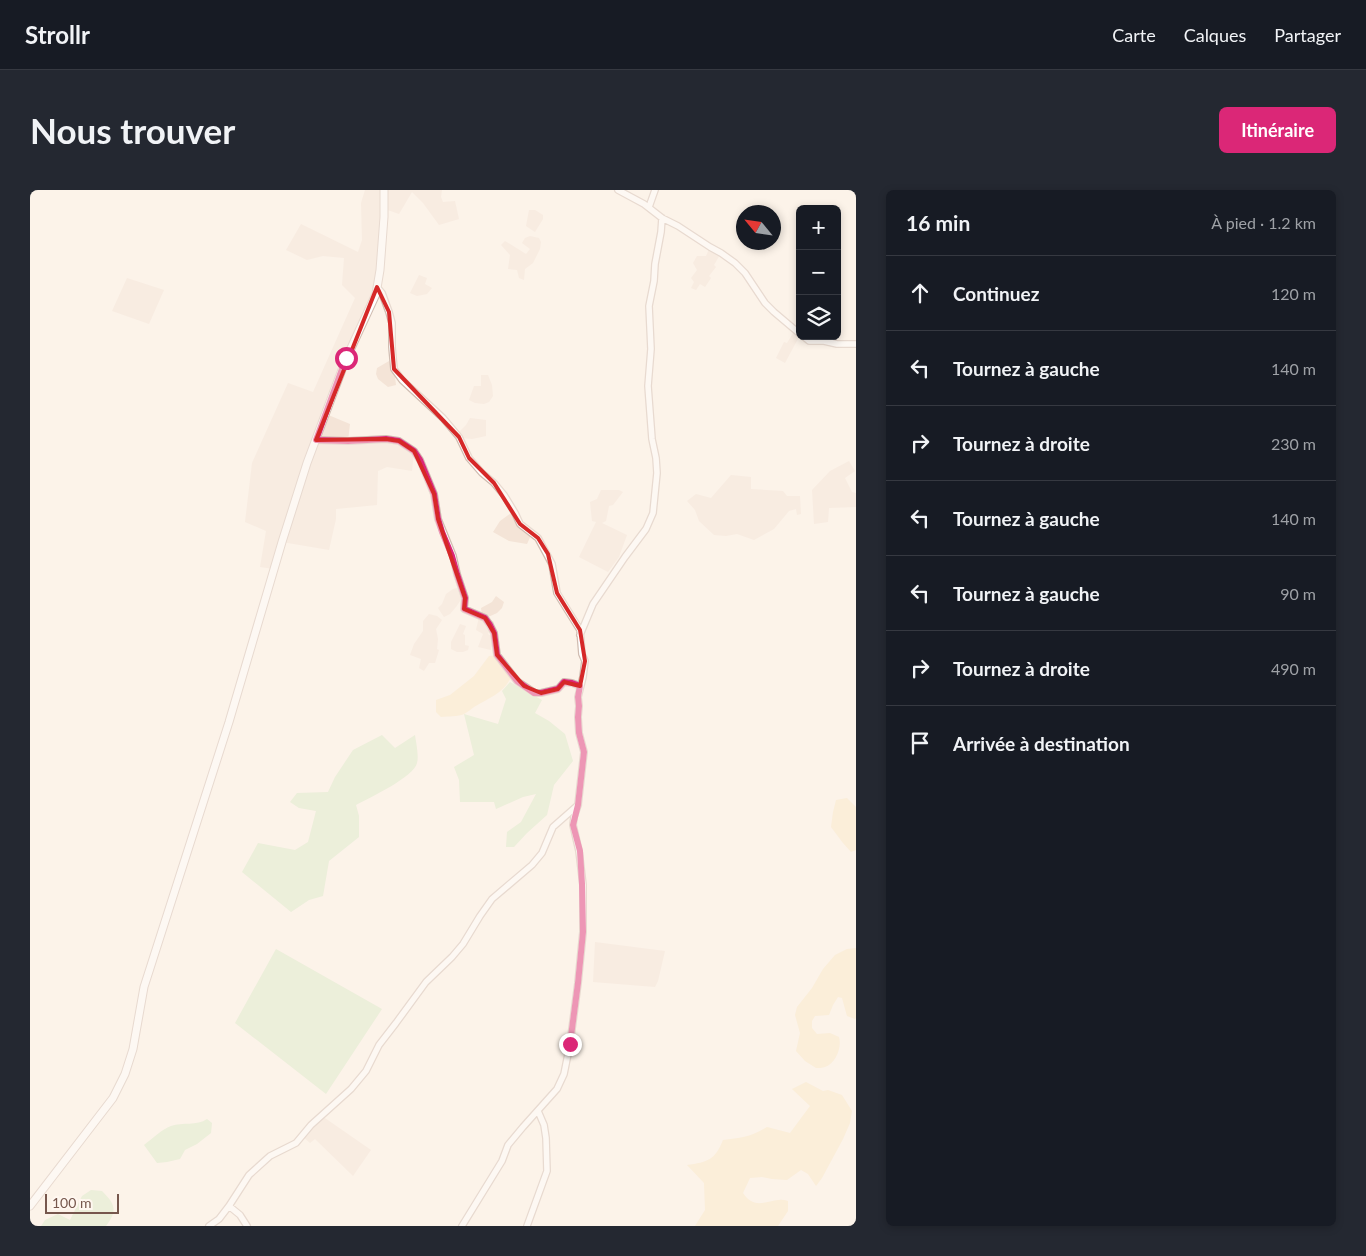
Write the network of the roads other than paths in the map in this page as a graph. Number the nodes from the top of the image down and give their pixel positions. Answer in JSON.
{"nodes":[{"id":1,"x":384,"y":190,"type":"edge"},
{"id":2,"x":618,"y":190,"type":"edge"},
{"id":3,"x":656,"y":190,"type":"edge"},
{"id":4,"x":649,"y":207,"type":"junction"},
{"id":5,"x":662,"y":218,"type":"junction"},
{"id":6,"x":377,"y":287,"type":"junction"},
{"id":7,"x":796,"y":331,"type":"edge"},
{"id":8,"x":808,"y":340,"type":"edge"},
{"id":9,"x":856,"y":344,"type":"edge"},
{"id":10,"x":316,"y":440,"type":"junction"},
{"id":11,"x":580,"y":635,"type":"junction"},
{"id":12,"x":580,"y":686,"type":"junction"},
{"id":13,"x":578,"y":805,"type":"junction"},
{"id":14,"x":538,"y":1111,"type":"junction"},
{"id":15,"x":30,"y":1206,"type":"edge"},
{"id":16,"x":229,"y":1206,"type":"junction"},
{"id":17,"x":209,"y":1226,"type":"edge"},
{"id":18,"x":247,"y":1226,"type":"edge"},
{"id":19,"x":462,"y":1226,"type":"edge"},
{"id":20,"x":528,"y":1226,"type":"edge"}],
"edges":[{"from":1,"to":6,"type":"street"},
{"from":2,"to":4,"type":"street"},
{"from":3,"to":4,"type":"street"},
{"from":4,"to":5,"type":"street"},
{"from":5,"to":7,"type":"street"},
{"from":5,"to":11,"type":"street"},
{"from":6,"to":10,"type":"street"},
{"from":6,"to":11,"type":"street"},
{"from":8,"to":9,"type":"street"},
{"from":10,"to":12,"type":"street"},
{"from":10,"to":15,"type":"street"},
{"from":11,"to":12,"type":"street"},
{"from":12,"to":13,"type":"street"},
{"from":13,"to":14,"type":"street"},
{"from":13,"to":16,"type":"street"},
{"from":14,"to":19,"type":"street"},
{"from":14,"to":20,"type":"street"},
{"from":16,"to":17,"type":"street"},
{"from":16,"to":18,"type":"street"}]}
